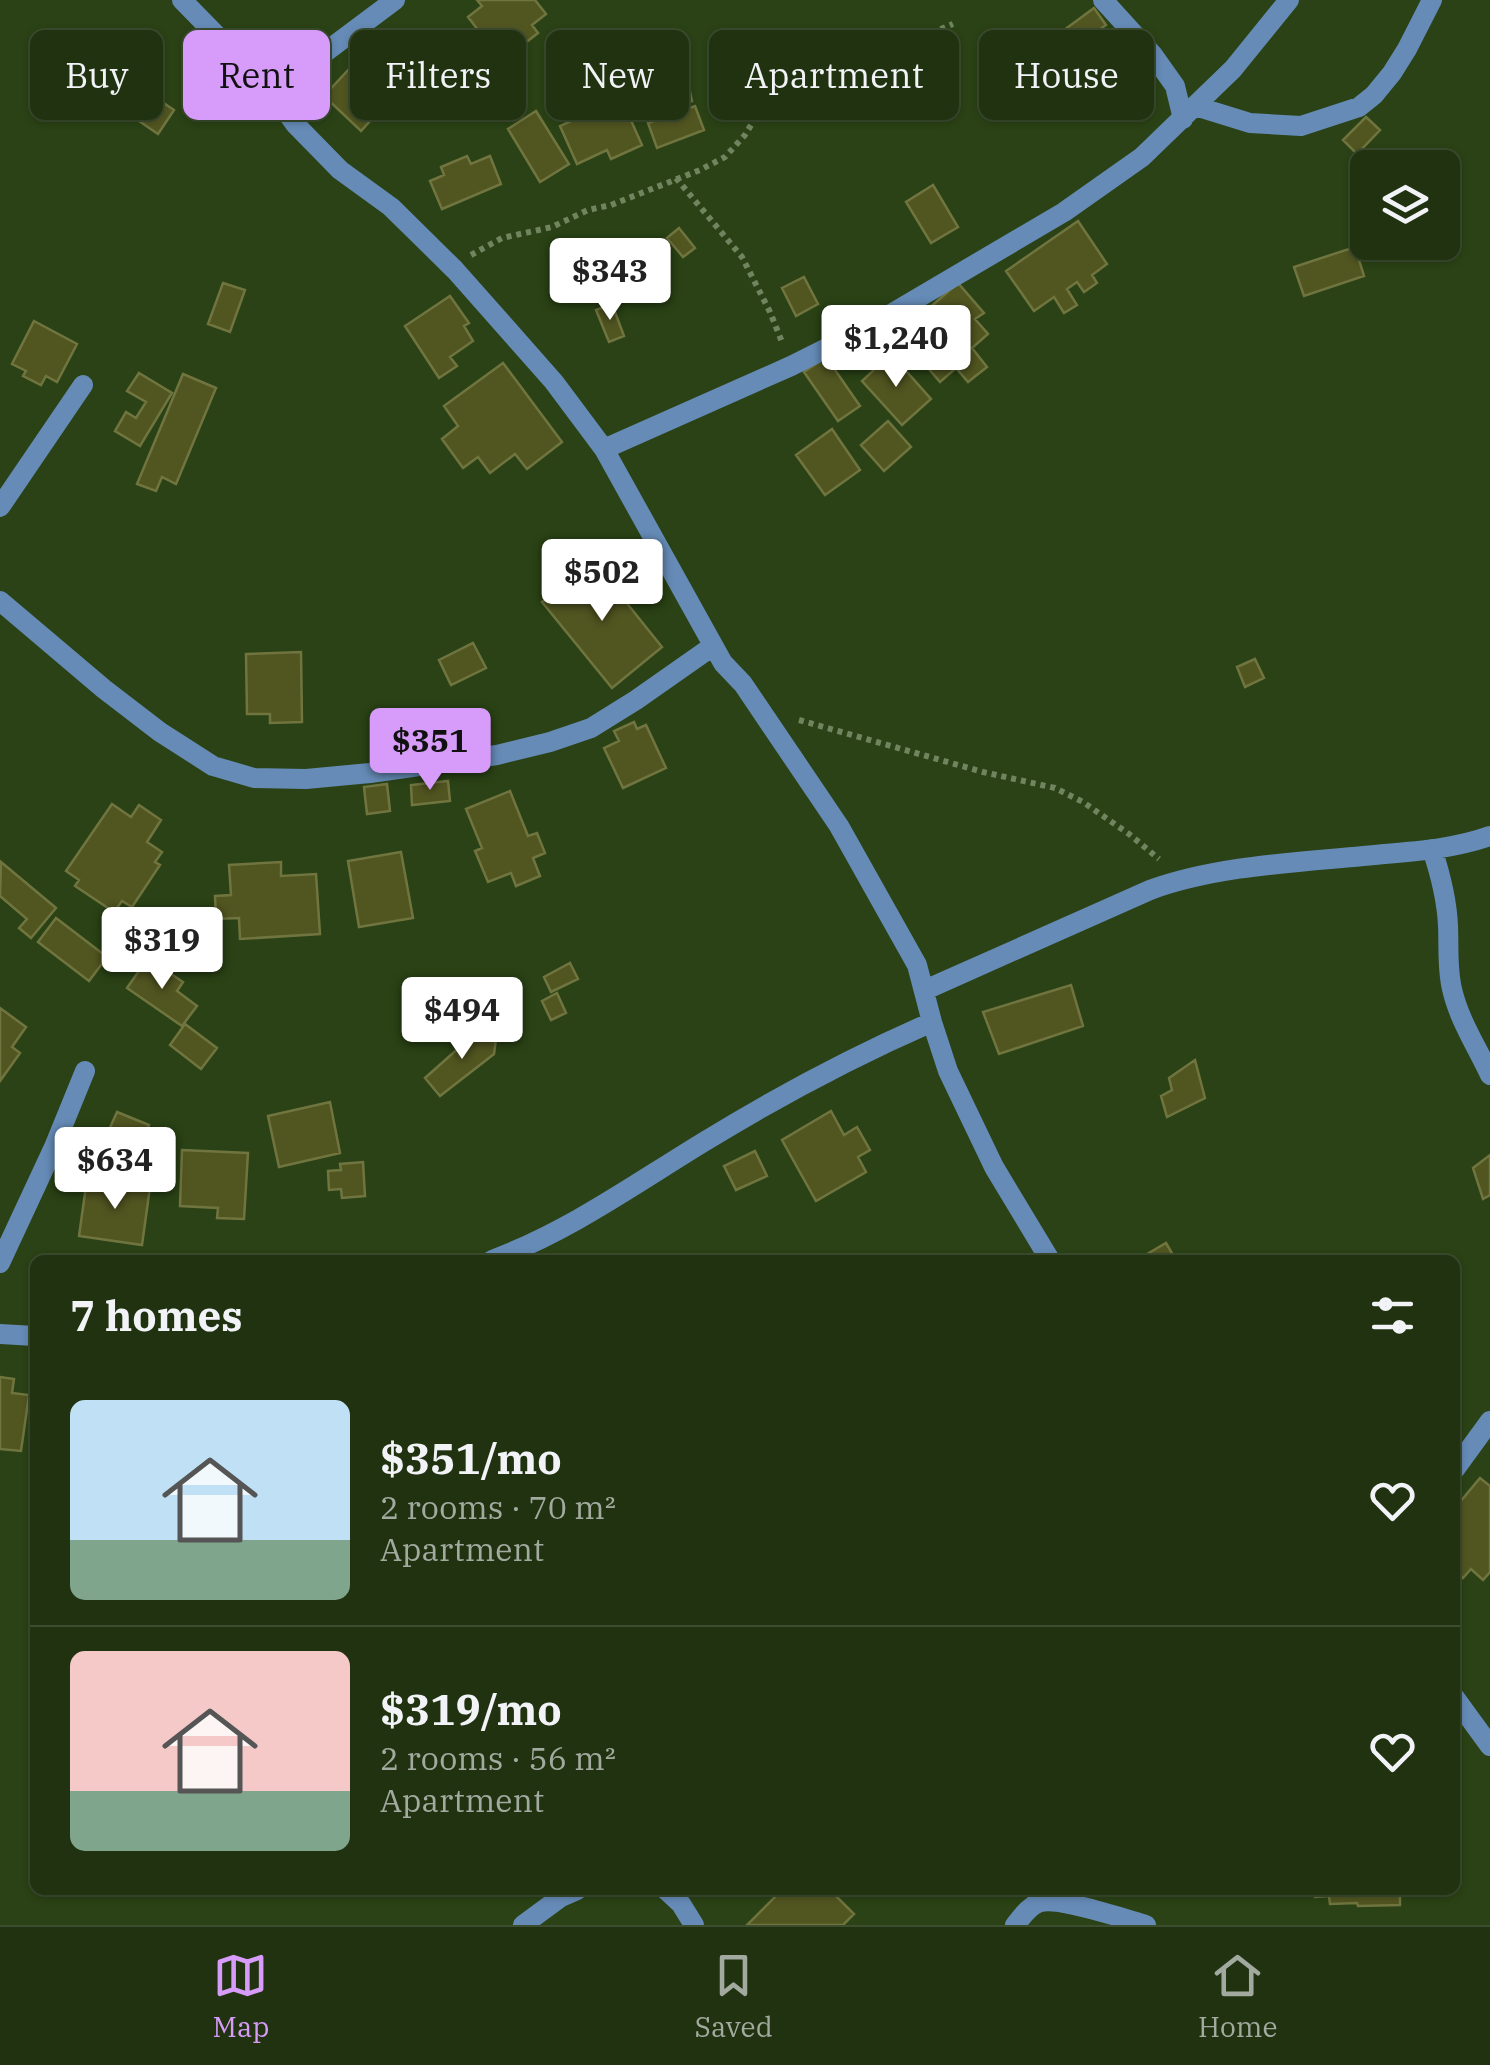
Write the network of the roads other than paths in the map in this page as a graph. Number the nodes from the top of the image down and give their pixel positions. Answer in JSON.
{"nodes":[{"id":1,"x":182,"y":0,"type":"edge"},
{"id":2,"x":395,"y":0,"type":"edge"},
{"id":3,"x":1103,"y":0,"type":"edge"},
{"id":4,"x":1288,"y":0,"type":"edge"},
{"id":5,"x":1432,"y":0,"type":"edge"},
{"id":6,"x":211,"y":30,"type":"edge"},
{"id":7,"x":330,"y":49,"type":"edge"},
{"id":8,"x":1189,"y":113,"type":"junction"},
{"id":9,"x":292,"y":120,"type":"edge"},
{"id":10,"x":83,"y":385,"type":"dead end"},
{"id":11,"x":604,"y":449,"type":"junction"},
{"id":12,"x":0,"y":506,"type":"edge"},
{"id":13,"x":0,"y":601,"type":"edge"},
{"id":14,"x":713,"y":646,"type":"junction"},
{"id":15,"x":1490,"y":836,"type":"edge"},
{"id":16,"x":1432,"y":850,"type":"junction"},
{"id":17,"x":925,"y":990,"type":"junction"},
{"id":18,"x":932,"y":1022,"type":"junction"},
{"id":19,"x":85,"y":1071,"type":"dead end"},
{"id":20,"x":1490,"y":1075,"type":"edge"},
{"id":21,"x":504,"y":1255,"type":"edge"},
{"id":22,"x":1047,"y":1255,"type":"edge"},
{"id":23,"x":0,"y":1263,"type":"edge"},
{"id":24,"x":0,"y":1334,"type":"edge"},
{"id":25,"x":30,"y":1336,"type":"edge"},
{"id":26,"x":1490,"y":1421,"type":"edge"},
{"id":27,"x":1460,"y":1461,"type":"edge"},
{"id":28,"x":1460,"y":1705,"type":"edge"},
{"id":29,"x":1490,"y":1746,"type":"edge"},
{"id":30,"x":566,"y":1895,"type":"edge"},
{"id":31,"x":671,"y":1895,"type":"edge"},
{"id":32,"x":523,"y":1925,"type":"edge"},
{"id":33,"x":694,"y":1925,"type":"edge"},
{"id":34,"x":1015,"y":1925,"type":"edge"},
{"id":35,"x":1146,"y":1925,"type":"edge"}],
"edges":[{"from":1,"to":6,"type":"street"},
{"from":2,"to":7,"type":"street"},
{"from":3,"to":8,"type":"street"},
{"from":4,"to":8,"type":"street"},
{"from":5,"to":8,"type":"street"},
{"from":8,"to":11,"type":"street"},
{"from":9,"to":11,"type":"street"},
{"from":10,"to":12,"type":"street"},
{"from":11,"to":14,"type":"street"},
{"from":13,"to":14,"type":"street"},
{"from":14,"to":17,"type":"street"},
{"from":15,"to":16,"type":"street"},
{"from":16,"to":17,"type":"street"},
{"from":16,"to":20,"type":"street"},
{"from":17,"to":18,"type":"street"},
{"from":18,"to":21,"type":"street"},
{"from":18,"to":22,"type":"street"},
{"from":19,"to":23,"type":"street"},
{"from":24,"to":25,"type":"street"},
{"from":26,"to":27,"type":"street"},
{"from":28,"to":29,"type":"street"},
{"from":30,"to":32,"type":"street"},
{"from":31,"to":33,"type":"street"},
{"from":34,"to":35,"type":"street"}]}
